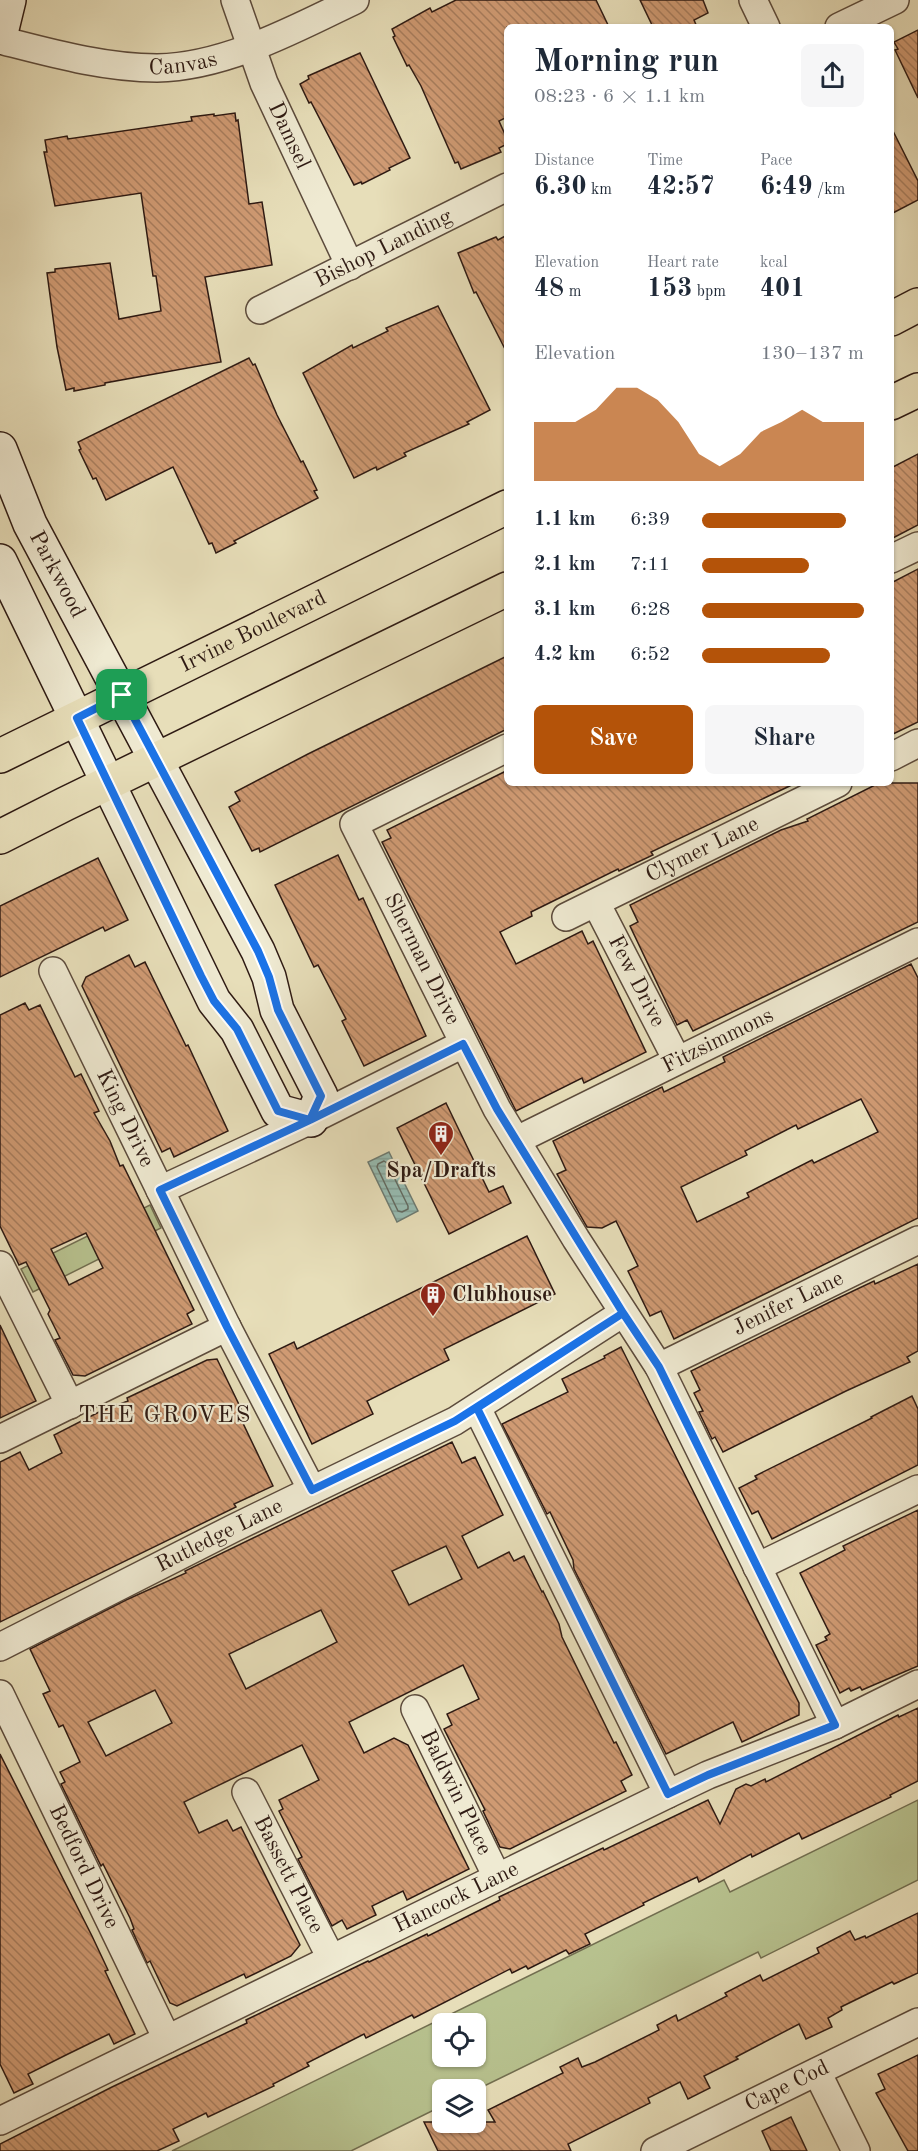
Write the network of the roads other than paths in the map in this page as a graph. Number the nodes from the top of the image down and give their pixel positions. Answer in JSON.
{"nodes":[{"id":1,"x":9,"y":0,"type":"edge"},
{"id":2,"x":235,"y":0,"type":"edge"},
{"id":3,"x":355,"y":0,"type":"edge"},
{"id":4,"x":753,"y":0,"type":"edge"},
{"id":5,"x":895,"y":0,"type":"edge"},
{"id":6,"x":765,"y":24,"type":"edge"},
{"id":7,"x":845,"y":24,"type":"edge"},
{"id":8,"x":0,"y":39,"type":"edge"},
{"id":9,"x":252,"y":47,"type":"junction"},
{"id":10,"x":504,"y":189,"type":"edge"},
{"id":11,"x":350,"y":266,"type":"junction"},
{"id":12,"x":918,"y":306,"type":"edge"},
{"id":13,"x":260,"y":310,"type":"dead end"},
{"id":14,"x":894,"y":318,"type":"edge"},
{"id":15,"x":918,"y":390,"type":"edge"},
{"id":16,"x":894,"y":402,"type":"edge"},
{"id":17,"x":0,"y":449,"type":"edge"},
{"id":18,"x":504,"y":508,"type":"edge"},
{"id":19,"x":918,"y":546,"type":"edge"},
{"id":20,"x":894,"y":558,"type":"edge"},
{"id":21,"x":0,"y":561,"type":"edge"},
{"id":22,"x":504,"y":590,"type":"edge"},
{"id":23,"x":122,"y":695,"type":"junction"},
{"id":24,"x":77,"y":718,"type":"junction"},
{"id":25,"x":918,"y":743,"type":"edge"},
{"id":26,"x":504,"y":749,"type":"edge"},
{"id":27,"x":894,"y":755,"type":"edge"},
{"id":28,"x":0,"y":756,"type":"edge"},
{"id":29,"x":157,"y":759,"type":"junction"},
{"id":30,"x":108,"y":783,"type":"junction"},
{"id":31,"x":832,"y":786,"type":"edge"},
{"id":32,"x":0,"y":837,"type":"edge"},
{"id":33,"x":596,"y":903,"type":"junction"},
{"id":34,"x":566,"y":917,"type":"dead end"},
{"id":35,"x":918,"y":942,"type":"edge"},
{"id":36,"x":53,"y":971,"type":"dead end"},
{"id":37,"x":463,"y":1044,"type":"junction"},
{"id":38,"x":677,"y":1060,"type":"junction"},
{"id":39,"x":310,"y":1120,"type":"junction"},
{"id":40,"x":517,"y":1140,"type":"junction"},
{"id":41,"x":160,"y":1190,"type":"junction"},
{"id":42,"x":918,"y":1240,"type":"edge"},
{"id":43,"x":0,"y":1265,"type":"edge"},
{"id":44,"x":623,"y":1313,"type":"junction"},
{"id":45,"x":227,"y":1327,"type":"junction"},
{"id":46,"x":659,"y":1367,"type":"junction"},
{"id":47,"x":70,"y":1405,"type":"junction"},
{"id":48,"x":477,"y":1408,"type":"junction"},
{"id":49,"x":0,"y":1439,"type":"edge"},
{"id":50,"x":918,"y":1489,"type":"edge"},
{"id":51,"x":312,"y":1490,"type":"junction"},
{"id":52,"x":757,"y":1567,"type":"junction"},
{"id":53,"x":0,"y":1647,"type":"edge"},
{"id":54,"x":918,"y":1684,"type":"edge"},
{"id":55,"x":0,"y":1694,"type":"edge"},
{"id":56,"x":415,"y":1709,"type":"dead end"},
{"id":57,"x":835,"y":1725,"type":"junction"},
{"id":58,"x":246,"y":1792,"type":"dead end"},
{"id":59,"x":668,"y":1794,"type":"junction"},
{"id":60,"x":497,"y":1877,"type":"junction"},
{"id":61,"x":331,"y":1958,"type":"junction"},
{"id":62,"x":918,"y":2022,"type":"edge"},
{"id":63,"x":167,"y":2039,"type":"junction"},
{"id":64,"x":817,"y":2072,"type":"junction"},
{"id":65,"x":1,"y":2117,"type":"edge"},
{"id":66,"x":655,"y":2151,"type":"edge"},
{"id":67,"x":856,"y":2151,"type":"edge"}],
"edges":[{"from":1,"to":8,"type":"street"},
{"from":2,"to":9,"type":"street","name":"Damsel"},
{"from":3,"to":9,"type":"street","name":"Canvas"},
{"from":4,"to":6,"type":"street"},
{"from":5,"to":7,"type":"street"},
{"from":8,"to":9,"type":"street","name":"Canvas"},
{"from":9,"to":11,"type":"street","name":"Damsel"},
{"from":10,"to":11,"type":"street","name":"Bishop Landing"},
{"from":11,"to":13,"type":"street","name":"Bishop Landing"},
{"from":12,"to":14,"type":"main road"},
{"from":15,"to":16,"type":"main road"},
{"from":17,"to":23,"type":"street","name":"Parkwood"},
{"from":18,"to":23,"type":"main road","name":"Irvine Boulevard"},
{"from":19,"to":20,"type":"street"},
{"from":21,"to":24,"type":"street","name":"Parkwood"},
{"from":22,"to":29,"type":"main road"},
{"from":23,"to":24,"type":"main road","name":"Irvine Boulevard"},
{"from":23,"to":29,"type":"street"},
{"from":24,"to":28,"type":"main road","name":"Irvine Boulevard"},
{"from":24,"to":30,"type":"street","name":"Parkwood"},
{"from":25,"to":27,"type":"street"},
{"from":26,"to":37,"type":"street","name":"Sherman Drive"},
{"from":29,"to":30,"type":"main road"},
{"from":29,"to":39,"type":"street"},
{"from":30,"to":32,"type":"main road"},
{"from":30,"to":39,"type":"street"},
{"from":31,"to":33,"type":"street","name":"Clymer Lane"},
{"from":33,"to":34,"type":"street","name":"Clymer Lane"},
{"from":33,"to":38,"type":"street","name":"Few Drive"},
{"from":35,"to":38,"type":"street","name":"Fitzsimmons"},
{"from":36,"to":41,"type":"street","name":"King Drive"},
{"from":37,"to":39,"type":"street"},
{"from":37,"to":40,"type":"street","name":"Sherman Drive"},
{"from":38,"to":40,"type":"street","name":"Fitzsimmons"},
{"from":39,"to":41,"type":"street"},
{"from":40,"to":44,"type":"street","name":"Sherman Drive"},
{"from":41,"to":45,"type":"street","name":"King Drive"},
{"from":42,"to":46,"type":"street","name":"Jenifer Lane"},
{"from":43,"to":47,"type":"street"},
{"from":44,"to":46,"type":"street","name":"Sherman Drive"},
{"from":44,"to":48,"type":"street","name":"Rutledge Lane"},
{"from":45,"to":47,"type":"street"},
{"from":45,"to":51,"type":"street","name":"King Drive"},
{"from":46,"to":52,"type":"street","name":"Sherman Drive"},
{"from":47,"to":49,"type":"street"},
{"from":48,"to":51,"type":"street","name":"Rutledge Lane"},
{"from":48,"to":59,"type":"street"},
{"from":50,"to":52,"type":"street"},
{"from":51,"to":53,"type":"street","name":"Rutledge Lane"},
{"from":52,"to":57,"type":"street","name":"Sherman Drive"},
{"from":54,"to":57,"type":"street","name":"Hancock Lane"},
{"from":55,"to":63,"type":"street","name":"Bedford Drive"},
{"from":56,"to":60,"type":"street","name":"Baldwin Place"},
{"from":57,"to":59,"type":"street","name":"Hancock Lane"},
{"from":58,"to":61,"type":"street","name":"Bassett Place"},
{"from":59,"to":60,"type":"street","name":"Hancock Lane"},
{"from":60,"to":61,"type":"street","name":"Hancock Lane"},
{"from":61,"to":63,"type":"street","name":"Hancock Lane"},
{"from":62,"to":64,"type":"street","name":"Cape Cod"},
{"from":63,"to":65,"type":"street","name":"Hancock Lane"},
{"from":64,"to":66,"type":"street","name":"Cape Cod"},
{"from":64,"to":67,"type":"street"}]}
